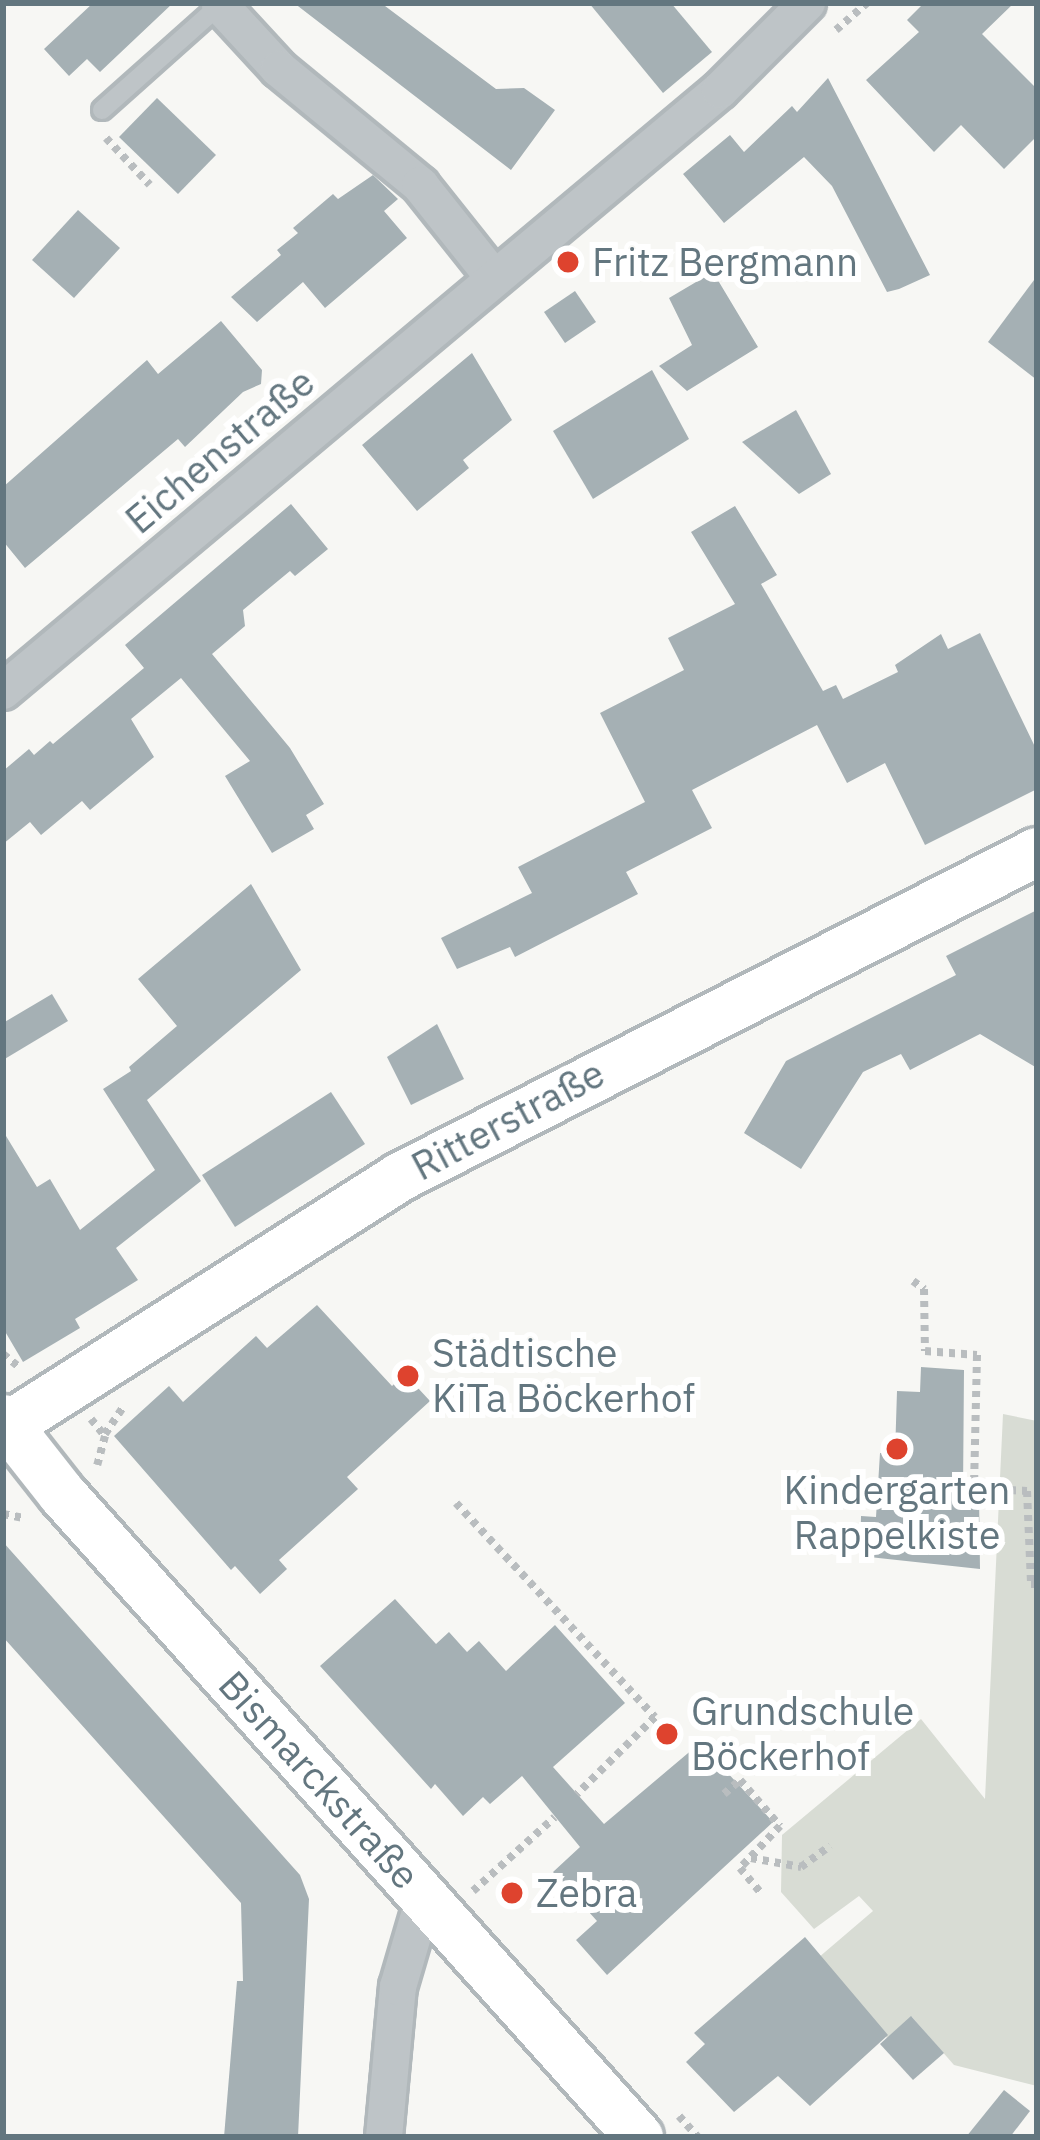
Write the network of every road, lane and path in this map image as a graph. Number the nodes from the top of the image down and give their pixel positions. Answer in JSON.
{"nodes":[{"id":1,"x":221,"y":4,"type":"edge"},
{"id":2,"x":784,"y":11,"type":"edge"},
{"id":3,"x":102,"y":110,"type":"joint"},
{"id":4,"x":150,"y":185,"type":"dead end"},
{"id":5,"x":494,"y":278,"type":"junction"},
{"id":6,"x":3,"y":691,"type":"edge"},
{"id":7,"x":1035,"y":859,"type":"edge"},
{"id":8,"x":913,"y":1281,"type":"dead end"},
{"id":9,"x":4,"y":1425,"type":"edge"},
{"id":10,"x":456,"y":1503,"type":"dead end"},
{"id":11,"x":3,"y":1514,"type":"edge"},
{"id":12,"x":26,"y":1518,"type":"dead end"},
{"id":13,"x":1037,"y":1584,"type":"edge"},
{"id":14,"x":577,"y":1794,"type":"dead end"},
{"id":15,"x":724,"y":1794,"type":"dead end"},
{"id":16,"x":555,"y":1816,"type":"dead end"},
{"id":17,"x":830,"y":1846,"type":"dead end"},
{"id":18,"x":751,"y":1858,"type":"junction"},
{"id":19,"x":472,"y":1892,"type":"dead end"},
{"id":20,"x":763,"y":1895,"type":"dead end"},
{"id":21,"x":424,"y":1898,"type":"junction"},
{"id":22,"x":384,"y":2137,"type":"edge"},
{"id":23,"x":639,"y":2137,"type":"edge"}],
"edges":[{"from":1,"to":3,"type":"lane"},
{"from":1,"to":5,"type":"street"},
{"from":2,"to":5,"type":"street","name":"Eichenstraße"},
{"from":3,"to":4,"type":"path"},
{"from":5,"to":6,"type":"street","name":"Eichenstraße"},
{"from":7,"to":9,"type":"main road","name":"Ritterstraße"},
{"from":8,"to":13,"type":"path"},
{"from":9,"to":21,"type":"main road","name":"Bismarckstraße"},
{"from":10,"to":14,"type":"path"},
{"from":11,"to":12,"type":"path"},
{"from":15,"to":18,"type":"path"},
{"from":16,"to":19,"type":"path"},
{"from":17,"to":18,"type":"path"},
{"from":18,"to":20,"type":"path"},
{"from":21,"to":22,"type":"street"},
{"from":21,"to":23,"type":"main road","name":"Bismarckstraße"}]}
